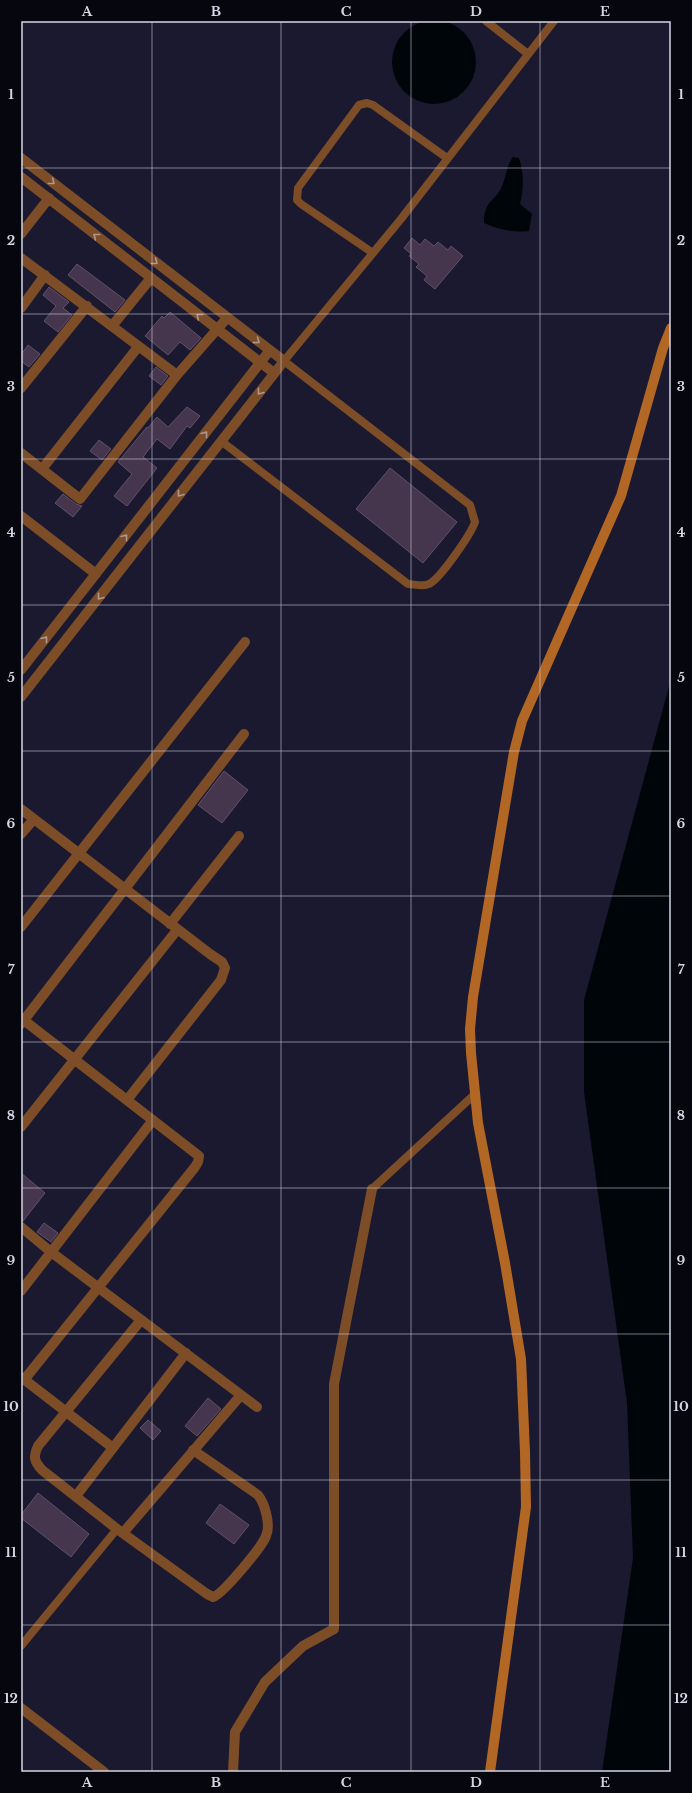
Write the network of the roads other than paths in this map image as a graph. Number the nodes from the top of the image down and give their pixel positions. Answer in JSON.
{"nodes":[{"id":1,"x":486,"y":21,"type":"edge"},
{"id":2,"x":554,"y":21,"type":"edge"},
{"id":3,"x":528,"y":54,"type":"junction"},
{"id":4,"x":21,"y":158,"type":"edge"},
{"id":5,"x":447,"y":158,"type":"junction"},
{"id":6,"x":21,"y":177,"type":"edge"},
{"id":7,"x":49,"y":198,"type":"junction"},
{"id":8,"x":21,"y":234,"type":"edge"},
{"id":9,"x":373,"y":253,"type":"junction"},
{"id":10,"x":21,"y":258,"type":"edge"},
{"id":11,"x":45,"y":275,"type":"junction"},
{"id":12,"x":151,"y":278,"type":"junction"},
{"id":13,"x":88,"y":306,"type":"junction"},
{"id":14,"x":21,"y":308,"type":"edge"},
{"id":15,"x":228,"y":318,"type":"junction"},
{"id":16,"x":112,"y":326,"type":"junction"},
{"id":17,"x":671,"y":328,"type":"edge"},
{"id":18,"x":218,"y":331,"type":"junction"},
{"id":19,"x":138,"y":347,"type":"junction"},
{"id":20,"x":270,"y":350,"type":"junction"},
{"id":21,"x":284,"y":361,"type":"junction"},
{"id":22,"x":260,"y":362,"type":"junction"},
{"id":23,"x":274,"y":373,"type":"junction"},
{"id":24,"x":177,"y":375,"type":"junction"},
{"id":25,"x":21,"y":388,"type":"edge"},
{"id":26,"x":221,"y":441,"type":"junction"},
{"id":27,"x":21,"y":452,"type":"edge"},
{"id":28,"x":42,"y":469,"type":"junction"},
{"id":29,"x":21,"y":516,"type":"edge"},
{"id":30,"x":96,"y":574,"type":"junction"},
{"id":31,"x":245,"y":642,"type":"dead end"},
{"id":32,"x":21,"y":670,"type":"edge"},
{"id":33,"x":21,"y":697,"type":"edge"},
{"id":34,"x":244,"y":734,"type":"dead end"},
{"id":35,"x":21,"y":809,"type":"edge"},
{"id":36,"x":34,"y":819,"type":"junction"},
{"id":37,"x":21,"y":834,"type":"edge"},
{"id":38,"x":240,"y":836,"type":"dead end"},
{"id":39,"x":78,"y":854,"type":"junction"},
{"id":40,"x":125,"y":889,"type":"junction"},
{"id":41,"x":21,"y":927,"type":"edge"},
{"id":42,"x":174,"y":927,"type":"junction"},
{"id":43,"x":22,"y":1021,"type":"edge"},
{"id":44,"x":74,"y":1059,"type":"junction"},
{"id":45,"x":475,"y":1094,"type":"junction"},
{"id":46,"x":127,"y":1100,"type":"junction"},
{"id":47,"x":153,"y":1120,"type":"junction"},
{"id":48,"x":21,"y":1127,"type":"edge"},
{"id":49,"x":372,"y":1189,"type":"joint"},
{"id":50,"x":21,"y":1227,"type":"edge"},
{"id":51,"x":51,"y":1252,"type":"junction"},
{"id":52,"x":98,"y":1287,"type":"junction"},
{"id":53,"x":21,"y":1290,"type":"edge"},
{"id":54,"x":141,"y":1320,"type":"junction"},
{"id":55,"x":186,"y":1354,"type":"junction"},
{"id":56,"x":23,"y":1378,"type":"edge"},
{"id":57,"x":241,"y":1395,"type":"junction"},
{"id":58,"x":257,"y":1407,"type":"dead end"},
{"id":59,"x":66,"y":1413,"type":"junction"},
{"id":60,"x":114,"y":1448,"type":"junction"},
{"id":61,"x":193,"y":1450,"type":"junction"},
{"id":62,"x":76,"y":1496,"type":"junction"},
{"id":63,"x":120,"y":1531,"type":"junction"},
{"id":64,"x":21,"y":1646,"type":"edge"},
{"id":65,"x":21,"y":1708,"type":"edge"},
{"id":66,"x":104,"y":1772,"type":"edge"},
{"id":67,"x":233,"y":1772,"type":"edge"},
{"id":68,"x":490,"y":1772,"type":"edge"}],
"edges":[{"from":1,"to":3,"type":"lane"},
{"from":2,"to":3,"type":"lane"},
{"from":3,"to":5,"type":"lane"},
{"from":4,"to":15,"type":"street","one_way":true},
{"from":5,"to":9,"type":"lane"},
{"from":5,"to":9,"type":"lane"},
{"from":6,"to":7,"type":"street"},
{"from":7,"to":8,"type":"street"},
{"from":12,"to":7,"type":"street","one_way":true},
{"from":9,"to":21,"type":"lane"},
{"from":10,"to":11,"type":"street"},
{"from":11,"to":13,"type":"street"},
{"from":11,"to":14,"type":"street"},
{"from":12,"to":16,"type":"street"},
{"from":18,"to":12,"type":"street","one_way":true},
{"from":13,"to":16,"type":"street"},
{"from":13,"to":25,"type":"street"},
{"from":15,"to":18,"type":"street"},
{"from":15,"to":20,"type":"street","one_way":true},
{"from":16,"to":19,"type":"street"},
{"from":17,"to":45,"type":"street"},
{"from":18,"to":22,"type":"street"},
{"from":18,"to":24,"type":"street"},
{"from":19,"to":24,"type":"street"},
{"from":19,"to":28,"type":"street"},
{"from":20,"to":21,"type":"street"},
{"from":20,"to":22,"type":"street"},
{"from":21,"to":23,"type":"street"},
{"from":21,"to":26,"type":"lane"},
{"from":22,"to":23,"type":"street"},
{"from":30,"to":22,"type":"street","one_way":true},
{"from":23,"to":26,"type":"street","one_way":true},
{"from":24,"to":28,"type":"street"},
{"from":26,"to":33,"type":"street","one_way":true},
{"from":27,"to":28,"type":"street"},
{"from":29,"to":30,"type":"street"},
{"from":32,"to":30,"type":"street","one_way":true},
{"from":31,"to":39,"type":"street"},
{"from":34,"to":40,"type":"street"},
{"from":35,"to":36,"type":"street"},
{"from":36,"to":37,"type":"street"},
{"from":36,"to":39,"type":"street"},
{"from":38,"to":42,"type":"street"},
{"from":39,"to":40,"type":"street"},
{"from":39,"to":41,"type":"street"},
{"from":40,"to":42,"type":"street"},
{"from":40,"to":43,"type":"street"},
{"from":42,"to":44,"type":"street"},
{"from":42,"to":46,"type":"street"},
{"from":43,"to":44,"type":"street"},
{"from":44,"to":46,"type":"street"},
{"from":44,"to":48,"type":"street"},
{"from":45,"to":49,"type":"lane"},
{"from":45,"to":68,"type":"street"},
{"from":46,"to":47,"type":"street"},
{"from":47,"to":51,"type":"street"},
{"from":47,"to":52,"type":"street"},
{"from":49,"to":67,"type":"street"},
{"from":50,"to":51,"type":"street"},
{"from":51,"to":52,"type":"street"},
{"from":51,"to":53,"type":"street"},
{"from":52,"to":54,"type":"street"},
{"from":52,"to":56,"type":"street"},
{"from":54,"to":55,"type":"street"},
{"from":54,"to":59,"type":"street"},
{"from":55,"to":57,"type":"street"},
{"from":55,"to":60,"type":"street"},
{"from":56,"to":59,"type":"street"},
{"from":57,"to":58,"type":"street"},
{"from":57,"to":61,"type":"street"},
{"from":59,"to":60,"type":"street"},
{"from":59,"to":62,"type":"street"},
{"from":60,"to":62,"type":"street"},
{"from":61,"to":63,"type":"street"},
{"from":61,"to":63,"type":"street"},
{"from":62,"to":63,"type":"street"},
{"from":63,"to":64,"type":"lane"},
{"from":65,"to":66,"type":"street"}]}
